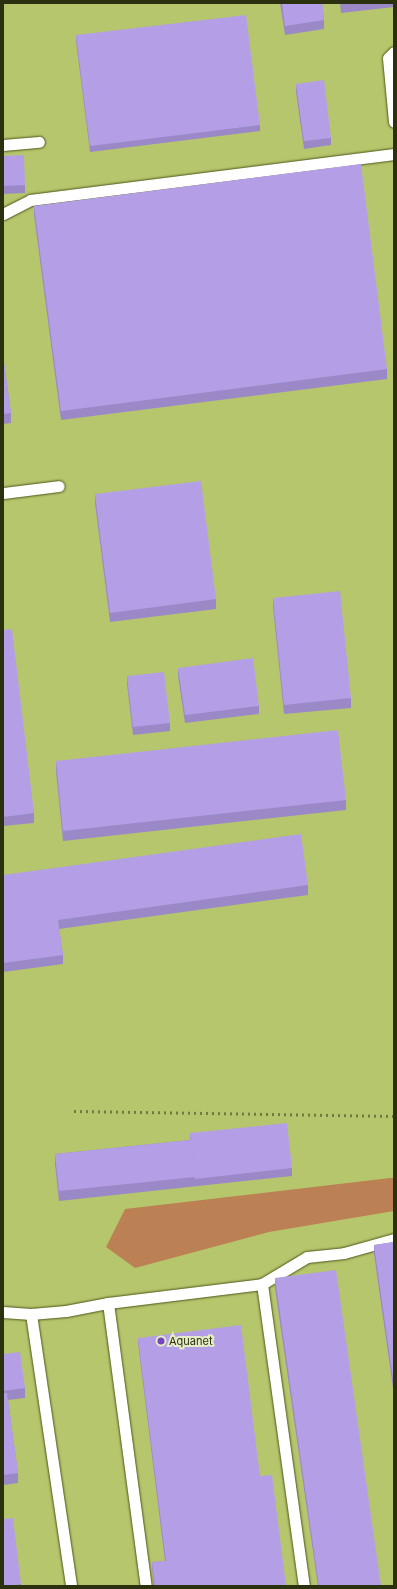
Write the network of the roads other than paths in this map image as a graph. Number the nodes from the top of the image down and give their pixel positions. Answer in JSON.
{"nodes":[{"id":1,"x":394,"y":52,"type":"edge"},
{"id":2,"x":394,"y":122,"type":"edge"},
{"id":3,"x":39,"y":142,"type":"dead end"},
{"id":4,"x":3,"y":146,"type":"edge"},
{"id":5,"x":394,"y":154,"type":"edge"},
{"id":6,"x":3,"y":214,"type":"edge"},
{"id":7,"x":59,"y":486,"type":"dead end"},
{"id":8,"x":3,"y":493,"type":"edge"},
{"id":9,"x":394,"y":1239,"type":"edge"},
{"id":10,"x":262,"y":1284,"type":"junction"},
{"id":11,"x":108,"y":1303,"type":"junction"},
{"id":12,"x":3,"y":1312,"type":"edge"},
{"id":13,"x":31,"y":1314,"type":"junction"},
{"id":14,"x":71,"y":1586,"type":"edge"},
{"id":15,"x":146,"y":1586,"type":"edge"},
{"id":16,"x":304,"y":1586,"type":"edge"}],
"edges":[{"from":1,"to":2,"type":"lane"},
{"from":3,"to":4,"type":"lane"},
{"from":5,"to":6,"type":"lane"},
{"from":7,"to":8,"type":"lane"},
{"from":9,"to":10,"type":"lane"},
{"from":10,"to":11,"type":"lane"},
{"from":10,"to":16,"type":"lane"},
{"from":11,"to":13,"type":"lane"},
{"from":11,"to":15,"type":"lane"},
{"from":12,"to":13,"type":"lane"},
{"from":13,"to":14,"type":"lane"}]}
